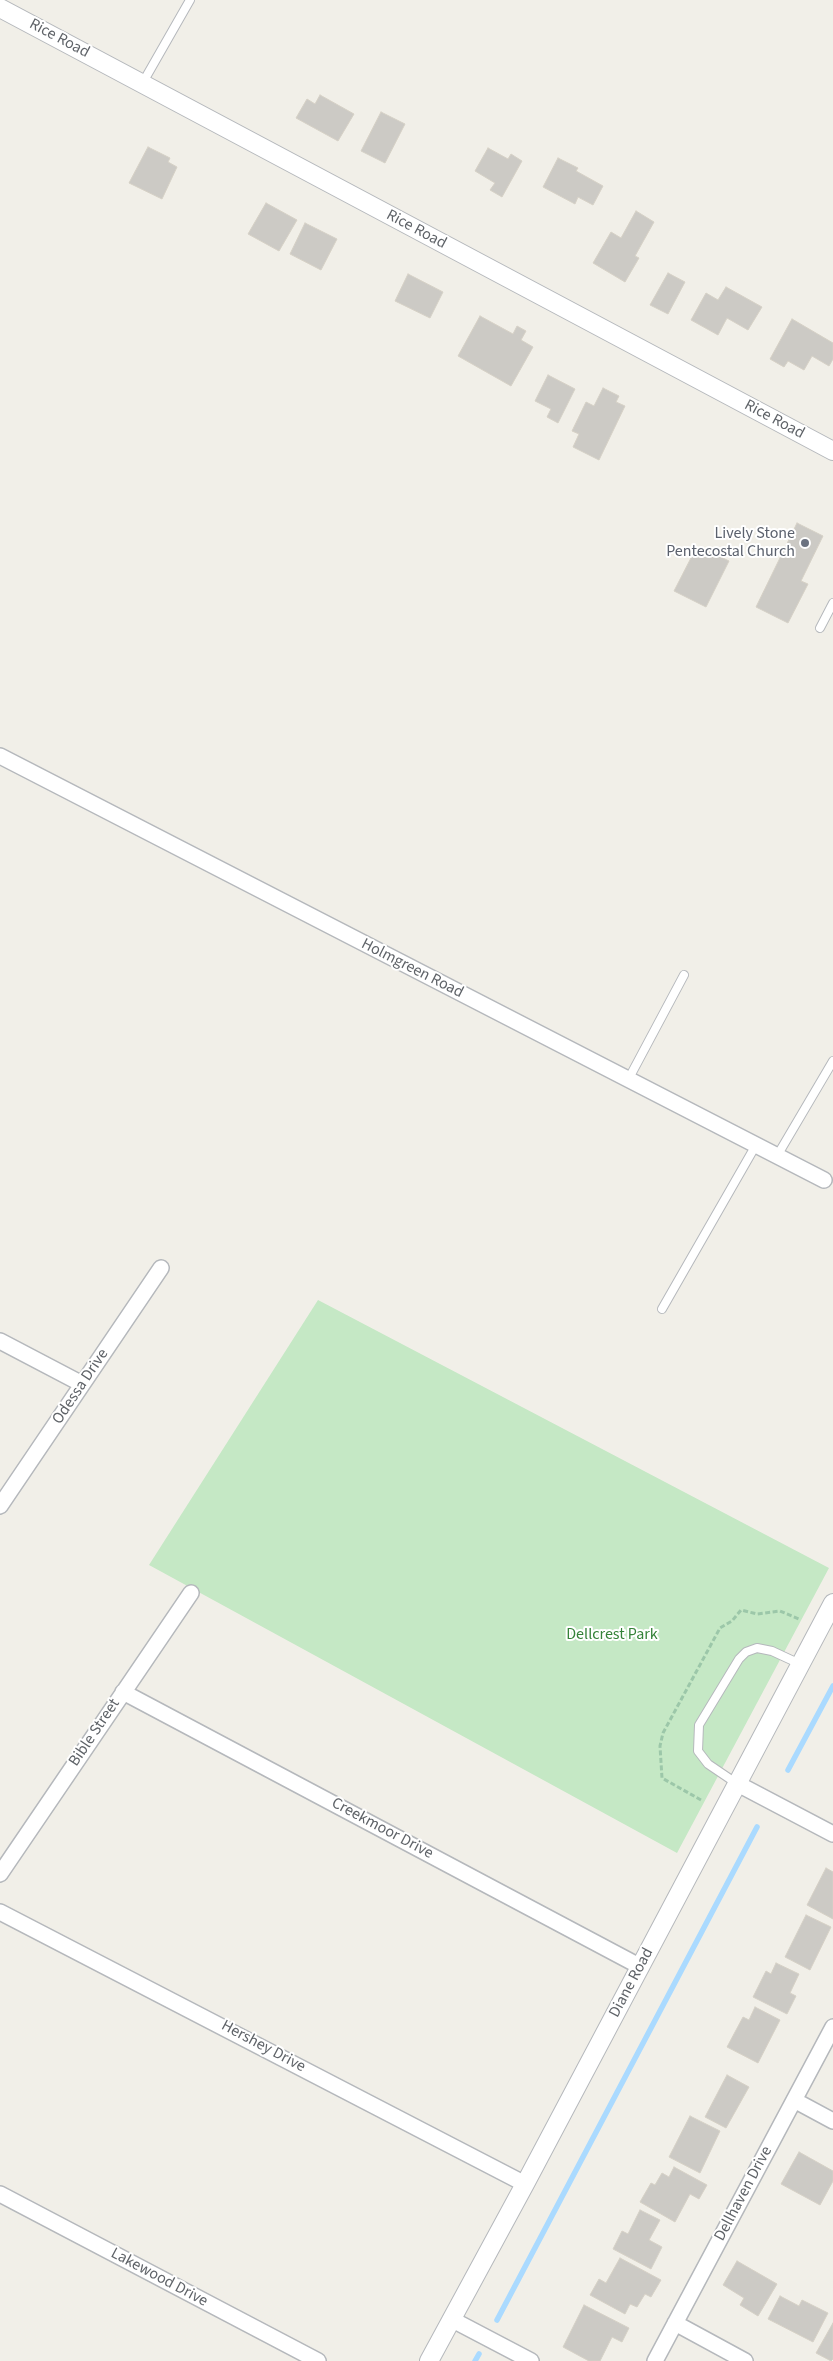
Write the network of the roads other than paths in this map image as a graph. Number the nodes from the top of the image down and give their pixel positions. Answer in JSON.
{"nodes":[{"id":1,"x":190,"y":0,"type":"edge"},
{"id":2,"x":0,"y":8,"type":"edge"},
{"id":3,"x":142,"y":84,"type":"junction"},
{"id":4,"x":833,"y":451,"type":"edge"},
{"id":5,"x":833,"y":603,"type":"edge"},
{"id":6,"x":820,"y":628,"type":"dead end"},
{"id":7,"x":0,"y":756,"type":"edge"},
{"id":8,"x":684,"y":975,"type":"dead end"},
{"id":9,"x":833,"y":1061,"type":"edge"},
{"id":10,"x":628,"y":1080,"type":"junction"},
{"id":11,"x":756,"y":1145,"type":"junction"},
{"id":12,"x":777,"y":1156,"type":"junction"},
{"id":13,"x":824,"y":1180,"type":"dead end"},
{"id":14,"x":161,"y":1268,"type":"dead end"},
{"id":15,"x":662,"y":1309,"type":"dead end"},
{"id":16,"x":0,"y":1342,"type":"edge"},
{"id":17,"x":82,"y":1384,"type":"junction"},
{"id":18,"x":0,"y":1506,"type":"edge"},
{"id":19,"x":191,"y":1593,"type":"dead end"},
{"id":20,"x":833,"y":1603,"type":"edge"},
{"id":21,"x":800,"y":1664,"type":"junction"},
{"id":22,"x":123,"y":1692,"type":"junction"},
{"id":23,"x":736,"y":1783,"type":"junction"},
{"id":24,"x":833,"y":1834,"type":"edge"},
{"id":25,"x":0,"y":1874,"type":"edge"},
{"id":26,"x":0,"y":1912,"type":"edge"},
{"id":27,"x":641,"y":1967,"type":"junction"},
{"id":28,"x":833,"y":2027,"type":"edge"},
{"id":29,"x":794,"y":2100,"type":"junction"},
{"id":30,"x":833,"y":2121,"type":"edge"},
{"id":31,"x":525,"y":2184,"type":"junction"},
{"id":32,"x":0,"y":2194,"type":"edge"},
{"id":33,"x":451,"y":2320,"type":"junction"},
{"id":34,"x":675,"y":2323,"type":"junction"},
{"id":35,"x":318,"y":2361,"type":"edge"},
{"id":36,"x":429,"y":2361,"type":"edge"},
{"id":37,"x":531,"y":2361,"type":"edge"},
{"id":38,"x":654,"y":2361,"type":"edge"},
{"id":39,"x":745,"y":2361,"type":"edge"}],
"edges":[{"from":1,"to":3,"type":"lane"},
{"from":2,"to":3,"type":"street","name":"Rice Road"},
{"from":3,"to":4,"type":"street","name":"Rice Road"},
{"from":5,"to":6,"type":"lane"},
{"from":7,"to":10,"type":"street","name":"Holmgreen Road"},
{"from":8,"to":10,"type":"lane"},
{"from":9,"to":12,"type":"lane"},
{"from":10,"to":11,"type":"street","name":"Holmgreen Road"},
{"from":11,"to":12,"type":"street","name":"Holmgreen Road"},
{"from":11,"to":15,"type":"lane"},
{"from":12,"to":13,"type":"street","name":"Holmgreen Road"},
{"from":14,"to":17,"type":"street","name":"Odessa Drive"},
{"from":16,"to":17,"type":"street"},
{"from":17,"to":18,"type":"street","name":"Odessa Drive"},
{"from":19,"to":22,"type":"street","name":"Bible Street"},
{"from":20,"to":21,"type":"street","name":"Diane Road"},
{"from":21,"to":23,"type":"street","name":"Diane Road"},
{"from":21,"to":23,"type":"lane"},
{"from":22,"to":25,"type":"street","name":"Bible Street"},
{"from":22,"to":27,"type":"street","name":"Creekmoor Drive"},
{"from":23,"to":24,"type":"street"},
{"from":23,"to":27,"type":"street","name":"Diane Road"},
{"from":26,"to":31,"type":"street","name":"Hershey Drive"},
{"from":27,"to":31,"type":"street","name":"Diane Road"},
{"from":28,"to":29,"type":"street","name":"Dellhaven Drive"},
{"from":29,"to":30,"type":"street"},
{"from":29,"to":34,"type":"street","name":"Dellhaven Drive"},
{"from":31,"to":33,"type":"street","name":"Diane Road"},
{"from":32,"to":35,"type":"street","name":"Lakewood Drive"},
{"from":33,"to":36,"type":"street","name":"Diane Road"},
{"from":33,"to":37,"type":"street"},
{"from":34,"to":38,"type":"street","name":"Dellhaven Drive"},
{"from":34,"to":39,"type":"street"}]}
